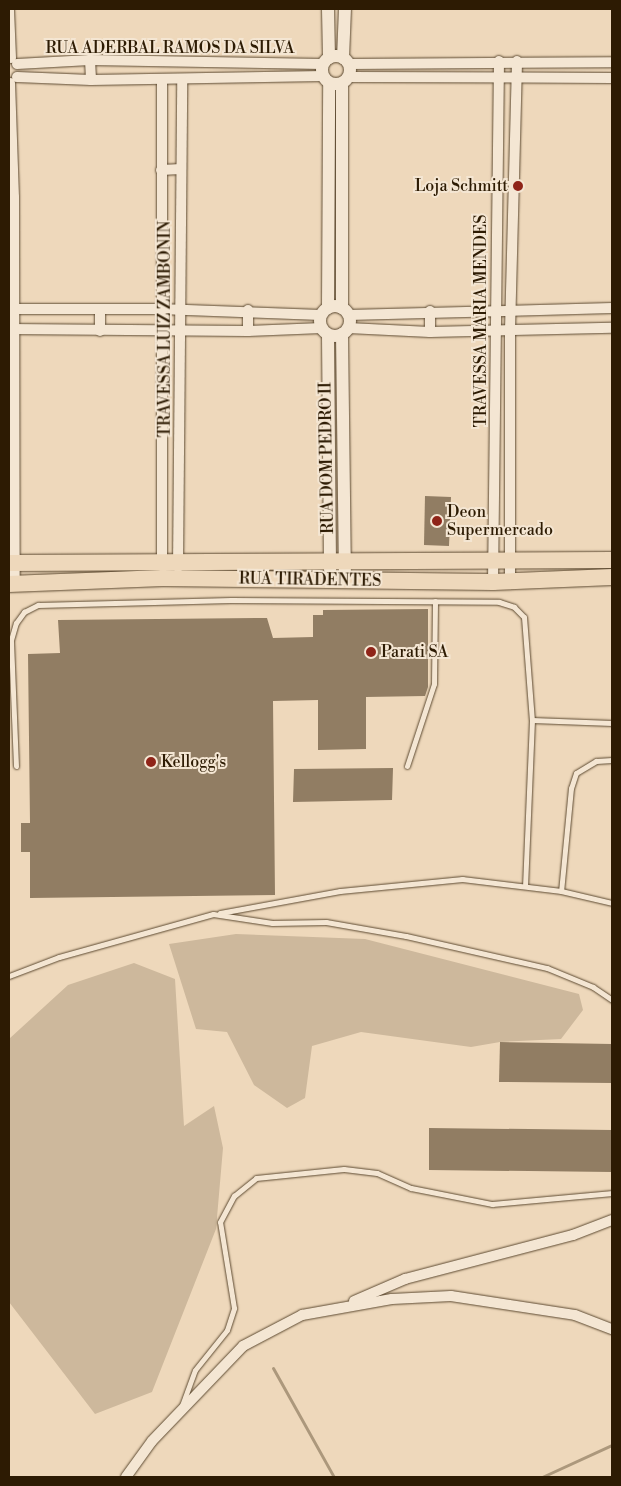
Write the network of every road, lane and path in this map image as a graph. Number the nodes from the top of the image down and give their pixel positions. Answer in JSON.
{"nodes":[{"id":1,"x":328,"y":9,"type":"edge"},
{"id":2,"x":345,"y":9,"type":"edge"},
{"id":3,"x":9,"y":10,"type":"edge"},
{"id":4,"x":12,"y":60,"type":"edge"},
{"id":5,"x":90,"y":60,"type":"junction"},
{"id":6,"x":499,"y":61,"type":"junction"},
{"id":7,"x":516,"y":61,"type":"junction"},
{"id":8,"x":612,"y":62,"type":"edge"},
{"id":9,"x":326,"y":70,"type":"junction"},
{"id":10,"x":346,"y":71,"type":"junction"},
{"id":11,"x":498,"y":78,"type":"junction"},
{"id":12,"x":516,"y":78,"type":"junction"},
{"id":13,"x":612,"y":78,"type":"edge"},
{"id":14,"x":90,"y":80,"type":"junction"},
{"id":15,"x":162,"y":80,"type":"junction"},
{"id":16,"x":182,"y":80,"type":"junction"},
{"id":17,"x":12,"y":81,"type":"edge"},
{"id":18,"x":181,"y":169,"type":"junction"},
{"id":19,"x":161,"y":170,"type":"junction"},
{"id":20,"x":11,"y":197,"type":"edge"},
{"id":21,"x":160,"y":308,"type":"junction"},
{"id":22,"x":612,"y":308,"type":"edge"},
{"id":23,"x":11,"y":309,"type":"edge"},
{"id":24,"x":100,"y":309,"type":"junction"},
{"id":25,"x":511,"y":309,"type":"junction"},
{"id":26,"x":180,"y":310,"type":"junction"},
{"id":27,"x":248,"y":310,"type":"junction"},
{"id":28,"x":430,"y":311,"type":"junction"},
{"id":29,"x":496,"y":311,"type":"junction"},
{"id":30,"x":325,"y":312,"type":"junction"},
{"id":31,"x":345,"y":321,"type":"junction"},
{"id":32,"x":612,"y":328,"type":"edge"},
{"id":33,"x":11,"y":329,"type":"edge"},
{"id":34,"x":494,"y":330,"type":"junction"},
{"id":35,"x":510,"y":330,"type":"junction"},
{"id":36,"x":100,"y":331,"type":"junction"},
{"id":37,"x":161,"y":331,"type":"junction"},
{"id":38,"x":179,"y":331,"type":"junction"},
{"id":39,"x":248,"y":331,"type":"junction"},
{"id":40,"x":325,"y":331,"type":"junction"},
{"id":41,"x":430,"y":332,"type":"junction"},
{"id":42,"x":12,"y":398,"type":"edge"},
{"id":43,"x":162,"y":479,"type":"junction"},
{"id":44,"x":179,"y":480,"type":"junction"},
{"id":45,"x":510,"y":493,"type":"junction"},
{"id":46,"x":495,"y":496,"type":"junction"},
{"id":47,"x":337,"y":560,"type":"junction"},
{"id":48,"x":510,"y":560,"type":"junction"},
{"id":49,"x":612,"y":560,"type":"edge"},
{"id":50,"x":179,"y":561,"type":"junction"},
{"id":51,"x":494,"y":561,"type":"junction"},
{"id":52,"x":12,"y":562,"type":"edge"},
{"id":53,"x":162,"y":562,"type":"junction"},
{"id":54,"x":612,"y":577,"type":"edge"},
{"id":55,"x":170,"y":578,"type":"junction"},
{"id":56,"x":337,"y":580,"type":"junction"},
{"id":57,"x":510,"y":581,"type":"junction"},
{"id":58,"x":493,"y":582,"type":"junction"},
{"id":59,"x":12,"y":584,"type":"edge"},
{"id":60,"x":435,"y":601,"type":"junction"},
{"id":61,"x":532,"y":720,"type":"junction"},
{"id":62,"x":612,"y":723,"type":"edge"},
{"id":63,"x":612,"y":760,"type":"edge"},
{"id":64,"x":16,"y":766,"type":"dead end"},
{"id":65,"x":407,"y":766,"type":"dead end"},
{"id":66,"x":525,"y":885,"type":"junction"},
{"id":67,"x":560,"y":891,"type":"junction"},
{"id":68,"x":612,"y":902,"type":"edge"},
{"id":69,"x":212,"y":914,"type":"junction"},
{"id":70,"x":9,"y":976,"type":"edge"},
{"id":71,"x":612,"y":1000,"type":"edge"},
{"id":72,"x":612,"y":1193,"type":"edge"},
{"id":73,"x":612,"y":1220,"type":"edge"},
{"id":74,"x":337,"y":1308,"type":"junction"},
{"id":75,"x":612,"y":1329,"type":"edge"},
{"id":76,"x":179,"y":1412,"type":"junction"},
{"id":77,"x":126,"y":1477,"type":"edge"}],
"edges":[{"from":1,"to":9,"type":"street"},
{"from":2,"to":10,"type":"street","name":"RUA DOM PEDRO II"},
{"from":3,"to":4,"type":"street"},
{"from":4,"to":5,"type":"street","name":"RUA ADERBAL RAMOS DA SILVA"},
{"from":4,"to":17,"type":"street"},
{"from":5,"to":9,"type":"street","name":"RUA ADERBAL RAMOS DA SILVA"},
{"from":5,"to":14,"type":"street"},
{"from":6,"to":7,"type":"street"},
{"from":6,"to":10,"type":"street"},
{"from":6,"to":11,"type":"street","name":"TRAVESSA MARIA MENDES"},
{"from":7,"to":8,"type":"street"},
{"from":7,"to":12,"type":"street","name":"TRAVESSA MARIA MENDES"},
{"from":9,"to":10,"type":"street"},
{"from":9,"to":10,"type":"street"},
{"from":9,"to":16,"type":"street","name":"RUA ADERBAL RAMOS DA SILVA"},
{"from":9,"to":30,"type":"street"},
{"from":10,"to":11,"type":"street"},
{"from":10,"to":31,"type":"street","name":"RUA DOM PEDRO II"},
{"from":11,"to":12,"type":"street"},
{"from":11,"to":29,"type":"street","name":"TRAVESSA MARIA MENDES"},
{"from":12,"to":13,"type":"street"},
{"from":12,"to":25,"type":"street","name":"TRAVESSA MARIA MENDES"},
{"from":14,"to":15,"type":"street","name":"RUA ADERBAL RAMOS DA SILVA"},
{"from":14,"to":17,"type":"street","name":"RUA ADERBAL RAMOS DA SILVA"},
{"from":15,"to":16,"type":"street","name":"RUA ADERBAL RAMOS DA SILVA"},
{"from":15,"to":19,"type":"street","name":"TRAVESSA LUIZ ZAMBONIN"},
{"from":16,"to":18,"type":"street","name":"TRAVESSA LUIZ ZAMBONIN"},
{"from":17,"to":20,"type":"street"},
{"from":18,"to":19,"type":"street"},
{"from":18,"to":26,"type":"street","name":"TRAVESSA LUIZ ZAMBONIN"},
{"from":19,"to":21,"type":"street","name":"TRAVESSA LUIZ ZAMBONIN"},
{"from":20,"to":23,"type":"street"},
{"from":21,"to":24,"type":"street"},
{"from":21,"to":26,"type":"street"},
{"from":21,"to":37,"type":"street","name":"TRAVESSA LUIZ ZAMBONIN"},
{"from":22,"to":25,"type":"street"},
{"from":23,"to":24,"type":"street"},
{"from":23,"to":33,"type":"street"},
{"from":24,"to":36,"type":"street"},
{"from":25,"to":29,"type":"street"},
{"from":25,"to":35,"type":"street","name":"TRAVESSA MARIA MENDES"},
{"from":26,"to":27,"type":"street"},
{"from":26,"to":38,"type":"street","name":"TRAVESSA LUIZ ZAMBONIN"},
{"from":27,"to":30,"type":"street"},
{"from":27,"to":39,"type":"street"},
{"from":28,"to":29,"type":"street"},
{"from":28,"to":31,"type":"street"},
{"from":28,"to":41,"type":"street"},
{"from":29,"to":34,"type":"street","name":"TRAVESSA MARIA MENDES"},
{"from":30,"to":31,"type":"street"},
{"from":30,"to":40,"type":"street","name":"RUA DOM PEDRO II"},
{"from":31,"to":40,"type":"street"},
{"from":31,"to":41,"type":"street"},
{"from":31,"to":47,"type":"street","name":"RUA DOM PEDRO II"},
{"from":32,"to":35,"type":"street"},
{"from":33,"to":36,"type":"street"},
{"from":33,"to":42,"type":"street"},
{"from":34,"to":35,"type":"street"},
{"from":34,"to":41,"type":"street"},
{"from":34,"to":46,"type":"street","name":"TRAVESSA MARIA MENDES"},
{"from":35,"to":45,"type":"street","name":"TRAVESSA MARIA MENDES"},
{"from":36,"to":37,"type":"street"},
{"from":37,"to":38,"type":"street"},
{"from":37,"to":43,"type":"street","name":"TRAVESSA LUIZ ZAMBONIN"},
{"from":38,"to":39,"type":"street"},
{"from":38,"to":44,"type":"street","name":"TRAVESSA LUIZ ZAMBONIN"},
{"from":39,"to":40,"type":"street"},
{"from":40,"to":47,"type":"street","name":"RUA DOM PEDRO II"},
{"from":42,"to":52,"type":"street"},
{"from":43,"to":44,"type":"street"},
{"from":43,"to":53,"type":"street","name":"TRAVESSA LUIZ ZAMBONIN"},
{"from":44,"to":50,"type":"street","name":"TRAVESSA LUIZ ZAMBONIN"},
{"from":45,"to":46,"type":"street"},
{"from":45,"to":48,"type":"street","name":"TRAVESSA MARIA MENDES"},
{"from":46,"to":51,"type":"street","name":"TRAVESSA MARIA MENDES"},
{"from":47,"to":50,"type":"main road","name":"RUA TIRADENTES"},
{"from":47,"to":51,"type":"main road","name":"RUA TIRADENTES"},
{"from":47,"to":56,"type":"street","name":"RUA DOM PEDRO II"},
{"from":48,"to":49,"type":"main road","name":"RUA TIRADENTES"},
{"from":48,"to":51,"type":"main road","name":"RUA TIRADENTES"},
{"from":48,"to":57,"type":"street","name":"TRAVESSA MARIA MENDES"},
{"from":50,"to":53,"type":"main road","name":"RUA TIRADENTES"},
{"from":50,"to":55,"type":"street","name":"TRAVESSA LUIZ ZAMBONIN"},
{"from":51,"to":58,"type":"street","name":"TRAVESSA MARIA MENDES"},
{"from":52,"to":53,"type":"main road","name":"RUA TIRADENTES"},
{"from":52,"to":59,"type":"street"},
{"from":53,"to":55,"type":"street","name":"TRAVESSA LUIZ ZAMBONIN"},
{"from":54,"to":57,"type":"main road","name":"RUA TIRADENTES"},
{"from":55,"to":56,"type":"main road","name":"RUA TIRADENTES"},
{"from":55,"to":59,"type":"main road","name":"RUA TIRADENTES"},
{"from":56,"to":58,"type":"main road","name":"RUA TIRADENTES"},
{"from":57,"to":58,"type":"main road","name":"RUA TIRADENTES"},
{"from":60,"to":61,"type":"lane"},
{"from":60,"to":64,"type":"lane"},
{"from":60,"to":65,"type":"lane"},
{"from":61,"to":62,"type":"lane"},
{"from":61,"to":66,"type":"lane"},
{"from":63,"to":67,"type":"lane"},
{"from":66,"to":67,"type":"lane"},
{"from":66,"to":69,"type":"lane"},
{"from":67,"to":68,"type":"lane"},
{"from":69,"to":70,"type":"lane"},
{"from":69,"to":71,"type":"lane"},
{"from":72,"to":76,"type":"lane"},
{"from":73,"to":74,"type":"street"},
{"from":74,"to":75,"type":"street"},
{"from":74,"to":76,"type":"street"},
{"from":76,"to":77,"type":"street"}]}
